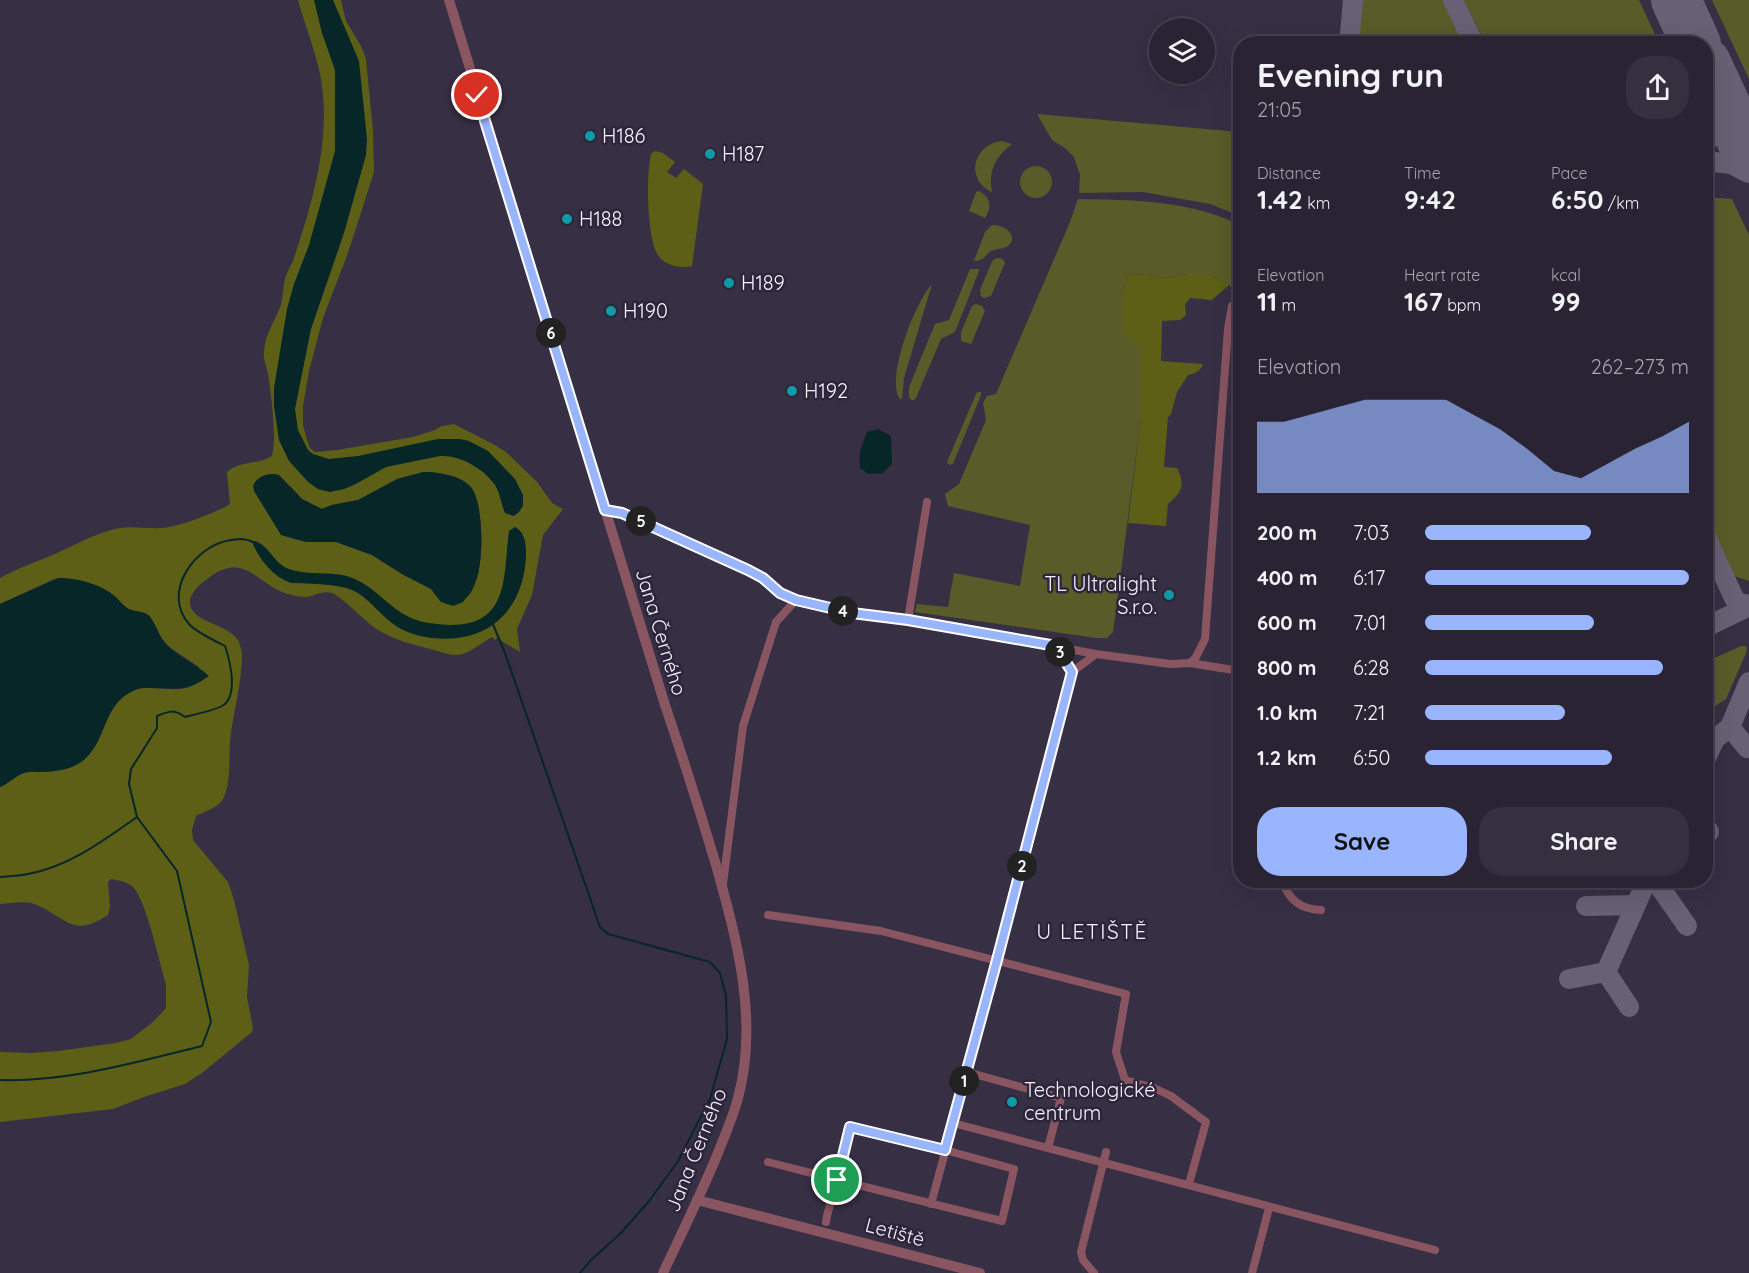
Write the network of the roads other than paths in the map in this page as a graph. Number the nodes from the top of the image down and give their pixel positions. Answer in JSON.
{"nodes":[{"id":1,"x":449,"y":0,"type":"edge"},
{"id":2,"x":1232,"y":306,"type":"dead end"},
{"id":3,"x":927,"y":502,"type":"dead end"},
{"id":4,"x":605,"y":510,"type":"junction"},
{"id":5,"x":796,"y":600,"type":"junction"},
{"id":6,"x":908,"y":620,"type":"junction"},
{"id":7,"x":1056,"y":646,"type":"junction"},
{"id":8,"x":1096,"y":654,"type":"junction"},
{"id":9,"x":1190,"y":663,"type":"junction"},
{"id":10,"x":1233,"y":670,"type":"edge"},
{"id":11,"x":1072,"y":672,"type":"junction"},
{"id":12,"x":722,"y":887,"type":"junction"},
{"id":13,"x":1284,"y":888,"type":"edge"},
{"id":14,"x":1321,"y":910,"type":"dead end"},
{"id":15,"x":768,"y":915,"type":"dead end"},
{"id":16,"x":997,"y":960,"type":"junction"},
{"id":17,"x":967,"y":1072,"type":"junction"},
{"id":18,"x":953,"y":1123,"type":"junction"},
{"id":19,"x":1048,"y":1148,"type":"junction"},
{"id":20,"x":945,"y":1150,"type":"junction"},
{"id":21,"x":1106,"y":1152,"type":"dead end"},
{"id":22,"x":768,"y":1162,"type":"dead end"},
{"id":23,"x":1103,"y":1163,"type":"junction"},
{"id":24,"x":837,"y":1180,"type":"junction"},
{"id":25,"x":1189,"y":1184,"type":"junction"},
{"id":26,"x":697,"y":1200,"type":"junction"},
{"id":27,"x":931,"y":1204,"type":"junction"},
{"id":28,"x":1269,"y":1208,"type":"junction"},
{"id":29,"x":826,"y":1222,"type":"dead end"},
{"id":30,"x":1435,"y":1250,"type":"dead end"},
{"id":31,"x":663,"y":1273,"type":"edge"},
{"id":32,"x":980,"y":1273,"type":"edge"},
{"id":33,"x":1094,"y":1273,"type":"edge"},
{"id":34,"x":1252,"y":1273,"type":"edge"}],
"edges":[{"from":1,"to":4,"type":"street","name":"Jana Černého"},
{"from":2,"to":9,"type":"street"},
{"from":3,"to":6,"type":"street"},
{"from":4,"to":5,"type":"street"},
{"from":4,"to":12,"type":"street","name":"Jana Černého"},
{"from":5,"to":6,"type":"street"},
{"from":5,"to":12,"type":"street"},
{"from":6,"to":7,"type":"street"},
{"from":7,"to":8,"type":"street"},
{"from":7,"to":11,"type":"street"},
{"from":8,"to":9,"type":"street"},
{"from":8,"to":11,"type":"street"},
{"from":9,"to":10,"type":"street"},
{"from":11,"to":16,"type":"street"},
{"from":12,"to":26,"type":"street","name":"Jana Černého"},
{"from":13,"to":14,"type":"street"},
{"from":15,"to":16,"type":"street"},
{"from":16,"to":17,"type":"street"},
{"from":16,"to":25,"type":"street"},
{"from":17,"to":18,"type":"street"},
{"from":17,"to":19,"type":"street"},
{"from":18,"to":19,"type":"street"},
{"from":18,"to":20,"type":"street"},
{"from":19,"to":23,"type":"street"},
{"from":20,"to":24,"type":"street"},
{"from":20,"to":27,"type":"street"},
{"from":20,"to":27,"type":"street"},
{"from":21,"to":23,"type":"street"},
{"from":22,"to":24,"type":"street"},
{"from":23,"to":25,"type":"street"},
{"from":23,"to":33,"type":"street"},
{"from":24,"to":27,"type":"street"},
{"from":24,"to":29,"type":"street"},
{"from":25,"to":28,"type":"street"},
{"from":26,"to":31,"type":"street","name":"Jana Černého"},
{"from":26,"to":32,"type":"street","name":"Letiště"},
{"from":28,"to":30,"type":"street"},
{"from":28,"to":34,"type":"street"}]}
